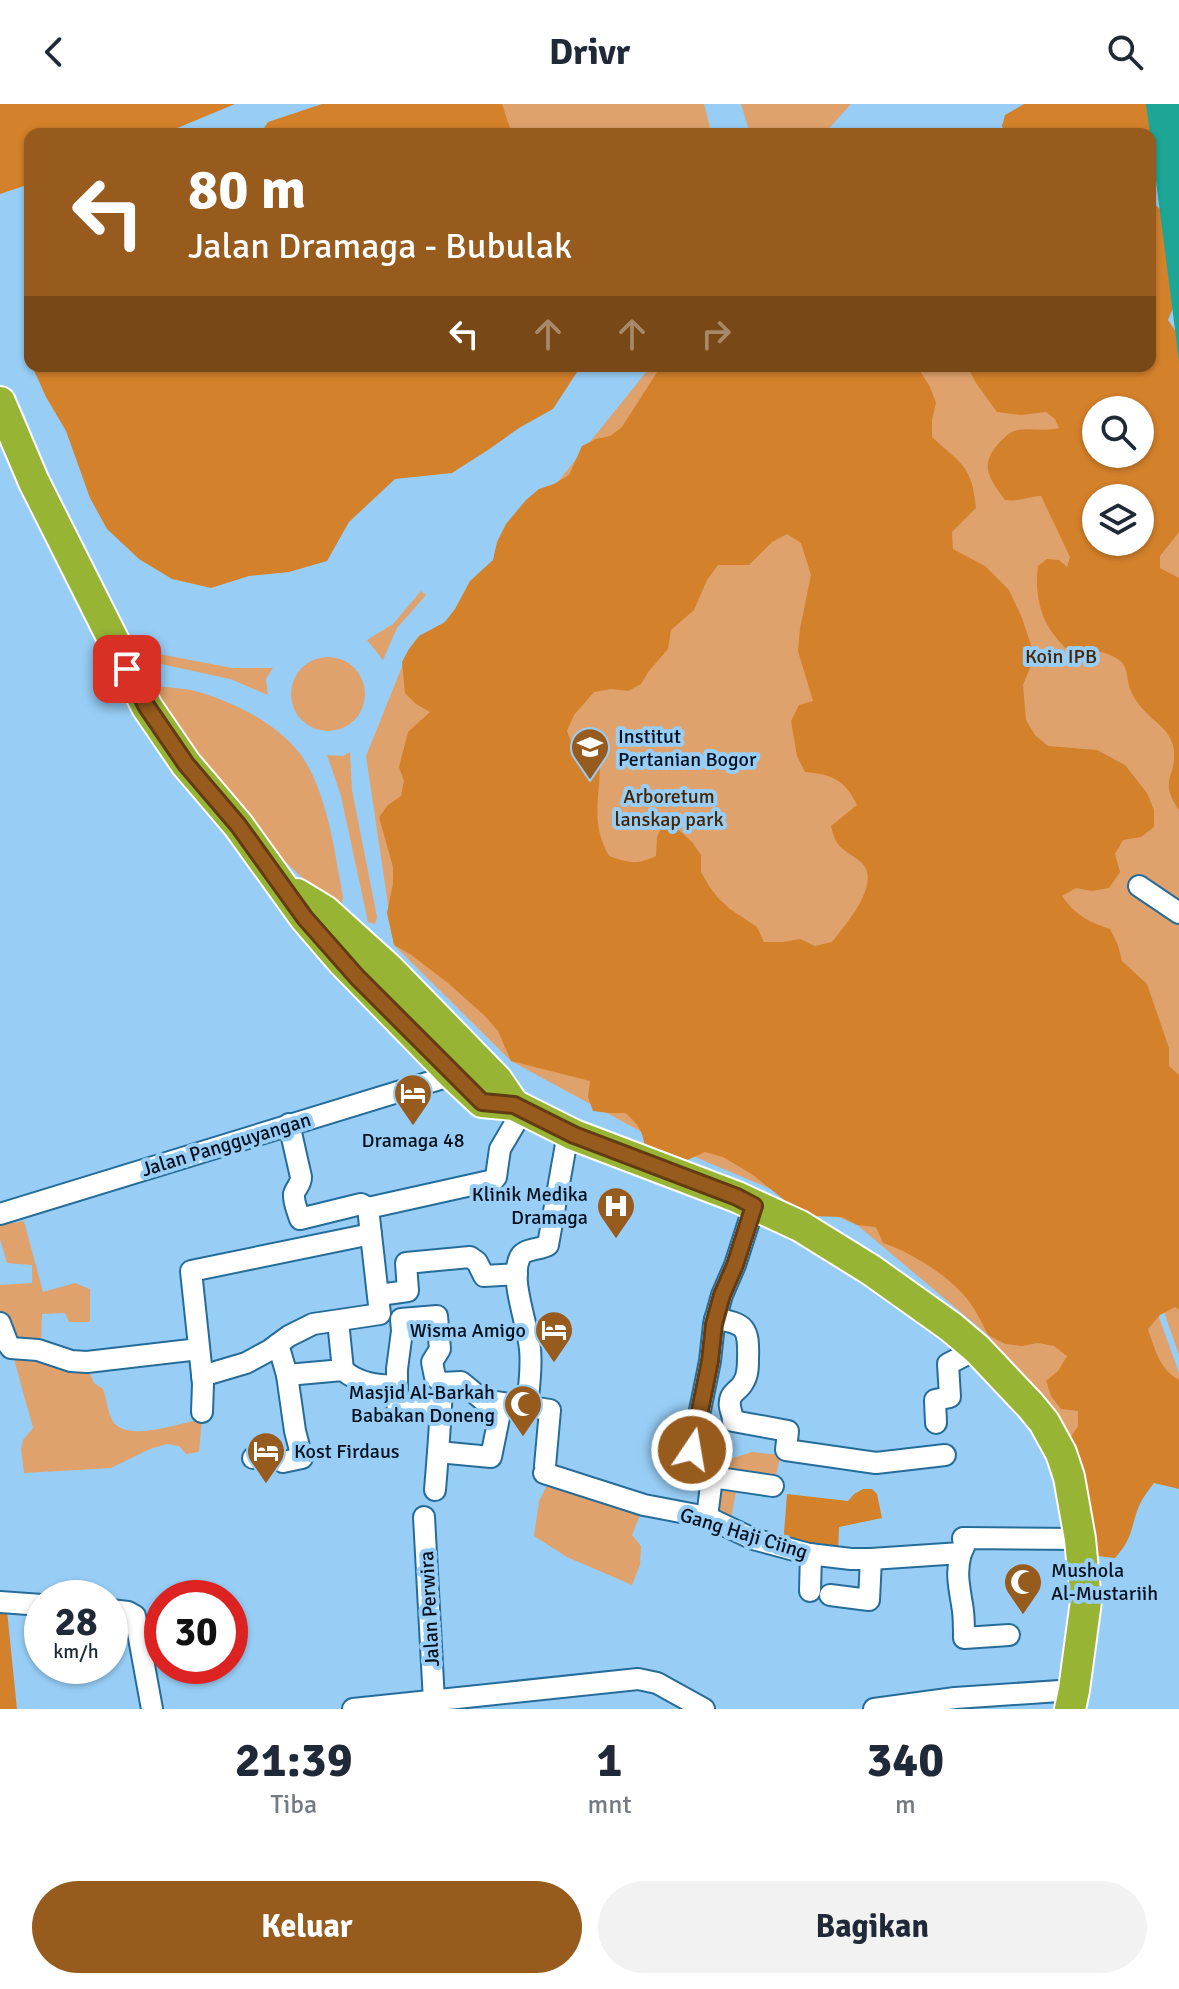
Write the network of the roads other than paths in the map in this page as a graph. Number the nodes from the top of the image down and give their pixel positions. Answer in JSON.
{"nodes":[{"id":1,"x":0,"y":402,"type":"edge"},
{"id":2,"x":282,"y":885,"type":"junction"},
{"id":3,"x":1139,"y":886,"type":"dead end"},
{"id":4,"x":1179,"y":913,"type":"edge"},
{"id":5,"x":453,"y":1075,"type":"junction"},
{"id":6,"x":518,"y":1108,"type":"junction"},
{"id":7,"x":289,"y":1124,"type":"junction"},
{"id":8,"x":568,"y":1133,"type":"junction"},
{"id":9,"x":754,"y":1206,"type":"junction"},
{"id":10,"x":368,"y":1208,"type":"junction"},
{"id":11,"x":0,"y":1214,"type":"edge"},
{"id":12,"x":371,"y":1234,"type":"junction"},
{"id":13,"x":517,"y":1274,"type":"junction"},
{"id":14,"x":379,"y":1295,"type":"junction"},
{"id":15,"x":715,"y":1319,"type":"junction"},
{"id":16,"x":338,"y":1321,"type":"junction"},
{"id":17,"x":0,"y":1323,"type":"edge"},
{"id":18,"x":278,"y":1344,"type":"junction"},
{"id":19,"x":199,"y":1349,"type":"junction"},
{"id":20,"x":977,"y":1349,"type":"junction"},
{"id":21,"x":343,"y":1370,"type":"junction"},
{"id":22,"x":287,"y":1375,"type":"junction"},
{"id":23,"x":202,"y":1376,"type":"junction"},
{"id":24,"x":442,"y":1383,"type":"junction"},
{"id":25,"x":397,"y":1386,"type":"junction"},
{"id":26,"x":502,"y":1403,"type":"junction"},
{"id":27,"x":527,"y":1406,"type":"junction"},
{"id":28,"x":441,"y":1407,"type":"junction"},
{"id":29,"x":202,"y":1412,"type":"dead end"},
{"id":30,"x":936,"y":1423,"type":"dead end"},
{"id":31,"x":438,"y":1452,"type":"junction"},
{"id":32,"x":945,"y":1455,"type":"dead end"},
{"id":33,"x":253,"y":1458,"type":"dead end"},
{"id":34,"x":712,"y":1477,"type":"junction"},
{"id":35,"x":773,"y":1486,"type":"dead end"},
{"id":36,"x":435,"y":1490,"type":"dead end"},
{"id":37,"x":424,"y":1517,"type":"dead end"},
{"id":38,"x":707,"y":1517,"type":"junction"},
{"id":39,"x":1080,"y":1539,"type":"junction"},
{"id":40,"x":961,"y":1553,"type":"junction"},
{"id":41,"x":811,"y":1554,"type":"junction"},
{"id":42,"x":871,"y":1559,"type":"junction"},
{"id":43,"x":0,"y":1602,"type":"edge"},
{"id":44,"x":24,"y":1604,"type":"edge"},
{"id":45,"x":128,"y":1612,"type":"edge"},
{"id":46,"x":1009,"y":1635,"type":"dead end"},
{"id":47,"x":1072,"y":1700,"type":"edge"},
{"id":48,"x":424,"y":1704,"type":"edge"},
{"id":49,"x":152,"y":1709,"type":"edge"},
{"id":50,"x":353,"y":1709,"type":"edge"},
{"id":51,"x":704,"y":1709,"type":"edge"},
{"id":52,"x":874,"y":1709,"type":"edge"}],
"edges":[{"from":1,"to":2,"type":"highway"},
{"from":2,"to":5,"type":"highway"},
{"from":2,"to":6,"type":"highway"},
{"from":3,"to":4,"type":"street"},
{"from":5,"to":6,"type":"highway"},
{"from":5,"to":7,"type":"street","name":"Jalan Pangguyangan"},
{"from":6,"to":8,"type":"highway"},
{"from":6,"to":10,"type":"street"},
{"from":7,"to":10,"type":"street"},
{"from":7,"to":11,"type":"street","name":"Jalan Pangguyangan"},
{"from":8,"to":9,"type":"highway"},
{"from":8,"to":13,"type":"street"},
{"from":9,"to":15,"type":"street"},
{"from":9,"to":20,"type":"highway"},
{"from":10,"to":12,"type":"street"},
{"from":12,"to":14,"type":"street"},
{"from":12,"to":19,"type":"street"},
{"from":13,"to":14,"type":"street"},
{"from":13,"to":27,"type":"street"},
{"from":14,"to":16,"type":"street"},
{"from":15,"to":32,"type":"street"},
{"from":15,"to":34,"type":"street"},
{"from":16,"to":18,"type":"street"},
{"from":16,"to":21,"type":"street"},
{"from":17,"to":19,"type":"street"},
{"from":18,"to":22,"type":"street"},
{"from":18,"to":23,"type":"street"},
{"from":19,"to":23,"type":"street"},
{"from":20,"to":30,"type":"street"},
{"from":20,"to":39,"type":"highway"},
{"from":21,"to":22,"type":"street"},
{"from":21,"to":25,"type":"street"},
{"from":22,"to":33,"type":"street"},
{"from":23,"to":29,"type":"street"},
{"from":24,"to":25,"type":"street"},
{"from":24,"to":26,"type":"street"},
{"from":24,"to":28,"type":"street"},
{"from":25,"to":28,"type":"street"},
{"from":26,"to":27,"type":"street"},
{"from":26,"to":31,"type":"street"},
{"from":27,"to":38,"type":"street","name":"Gang Haji Ciing"},
{"from":28,"to":31,"type":"street"},
{"from":31,"to":36,"type":"street"},
{"from":34,"to":35,"type":"street"},
{"from":34,"to":38,"type":"street"},
{"from":37,"to":48,"type":"street","name":"Jalan Perwira"},
{"from":38,"to":41,"type":"street","name":"Gang Haji Ciing"},
{"from":39,"to":40,"type":"street","name":"Gang Haji Ciing"},
{"from":39,"to":47,"type":"highway"},
{"from":40,"to":42,"type":"street","name":"Gang Haji Ciing"},
{"from":40,"to":46,"type":"street"},
{"from":41,"to":42,"type":"street","name":"Gang Haji Ciing"},
{"from":41,"to":42,"type":"street"},
{"from":43,"to":44,"type":"street"},
{"from":45,"to":49,"type":"street"},
{"from":47,"to":52,"type":"street"},
{"from":48,"to":50,"type":"street"},
{"from":48,"to":51,"type":"street"}]}
